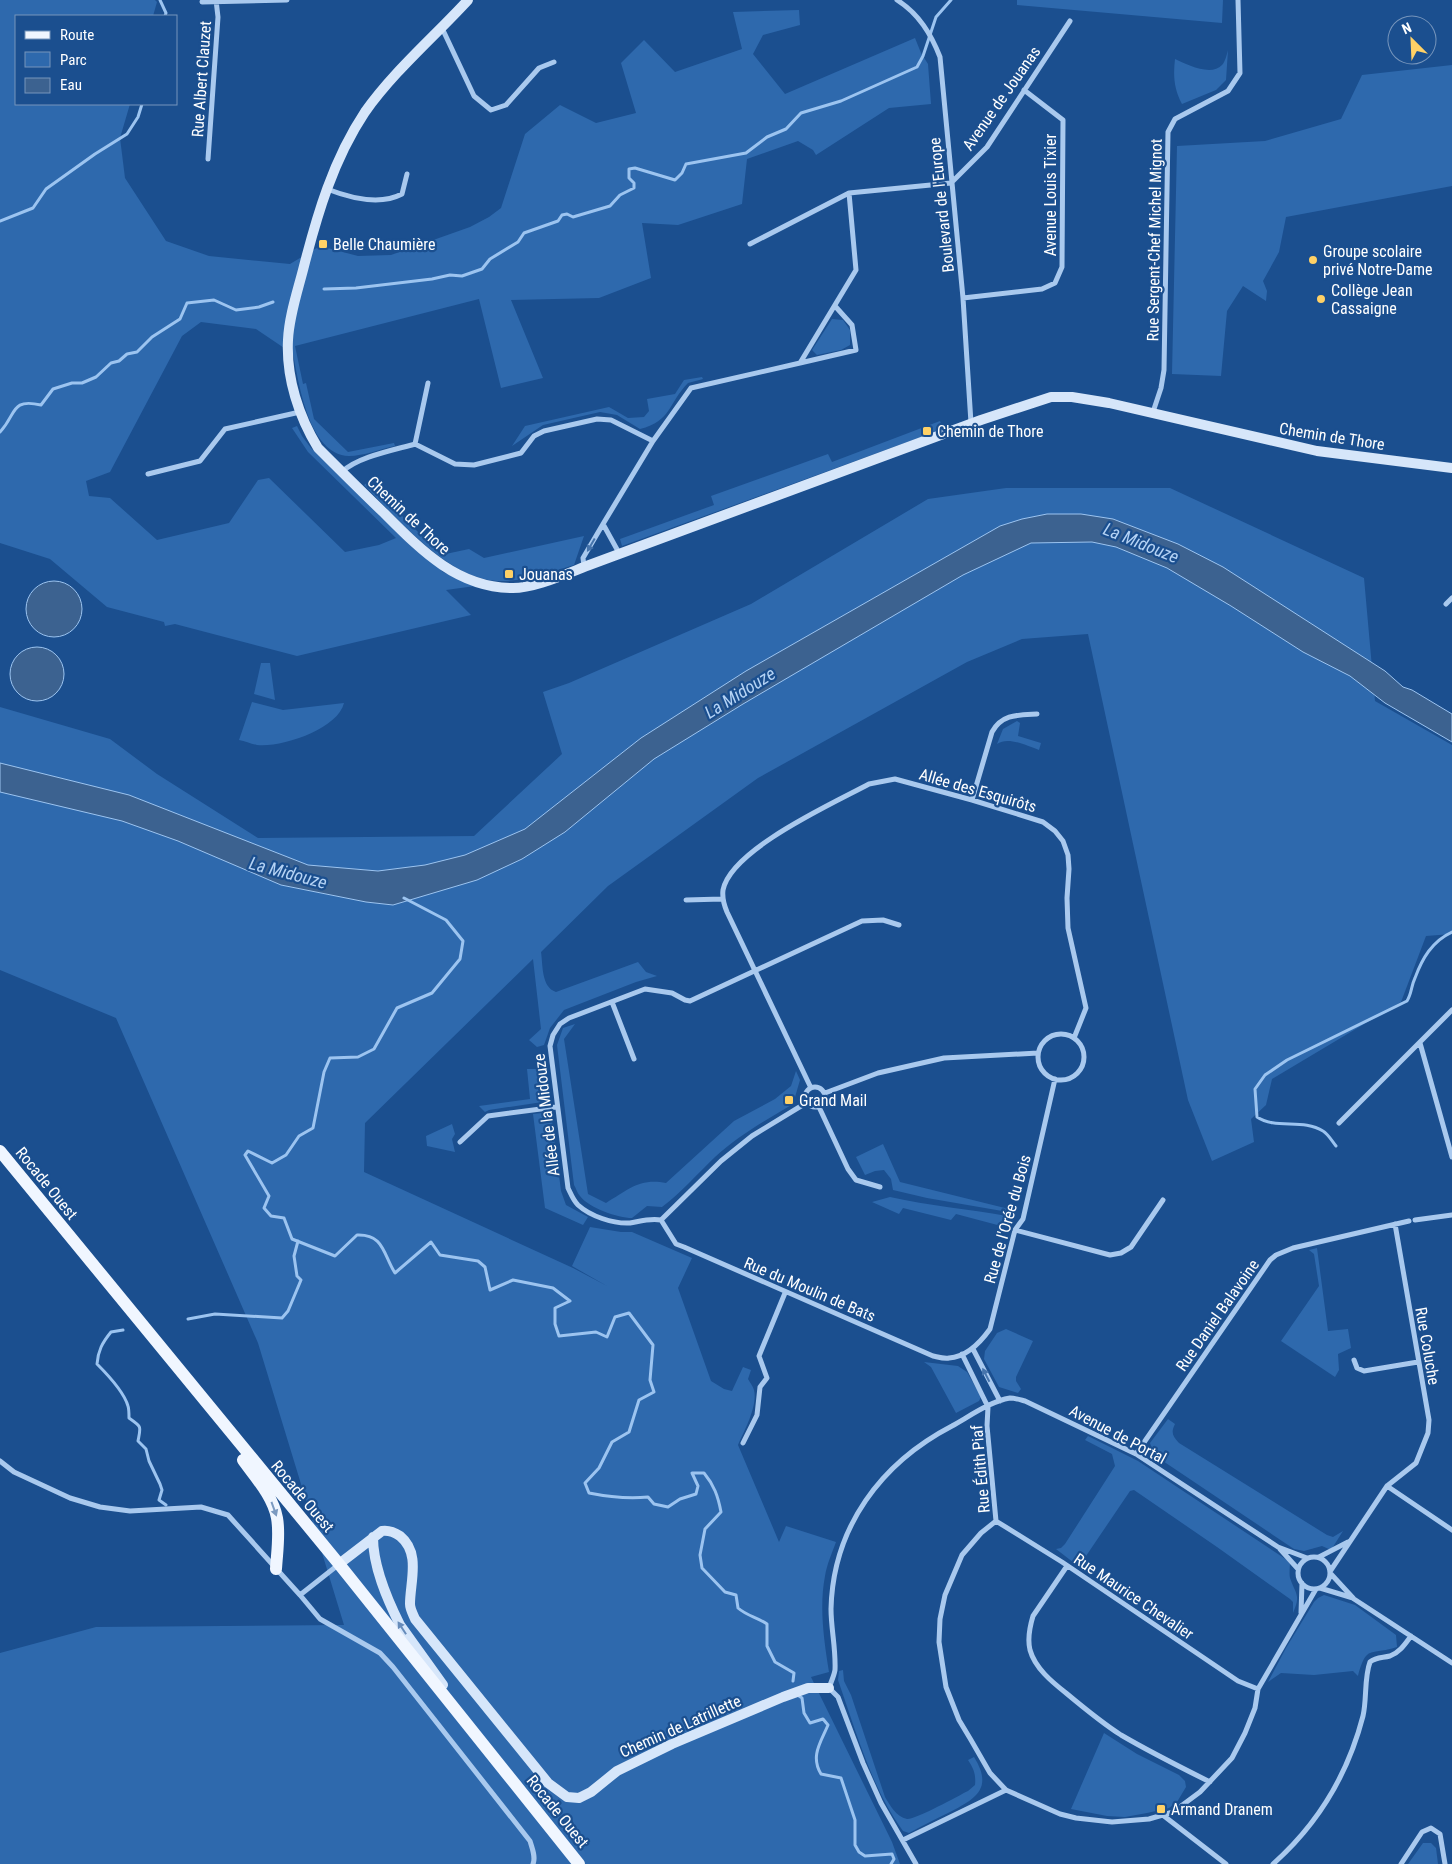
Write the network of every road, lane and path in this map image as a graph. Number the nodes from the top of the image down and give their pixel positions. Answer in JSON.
{"nodes":[{"id":1,"x":287,"y":0,"type":"edge"},
{"id":2,"x":468,"y":0,"type":"edge"},
{"id":3,"x":897,"y":0,"type":"edge"},
{"id":4,"x":1238,"y":0,"type":"edge"},
{"id":5,"x":216,"y":1,"type":"edge"},
{"id":6,"x":202,"y":2,"type":"dead end"},
{"id":7,"x":1070,"y":21,"type":"dead end"},
{"id":8,"x":442,"y":28,"type":"junction"},
{"id":9,"x":554,"y":62,"type":"dead end"},
{"id":10,"x":1024,"y":90,"type":"junction"},
{"id":11,"x":208,"y":159,"type":"dead end"},
{"id":12,"x":408,"y":174,"type":"dead end"},
{"id":13,"x":952,"y":183,"type":"junction"},
{"id":14,"x":327,"y":188,"type":"junction"},
{"id":15,"x":849,"y":193,"type":"junction"},
{"id":16,"x":750,"y":244,"type":"dead end"},
{"id":17,"x":963,"y":298,"type":"junction"},
{"id":18,"x":835,"y":306,"type":"junction"},
{"id":19,"x":800,"y":363,"type":"junction"},
{"id":20,"x":428,"y":383,"type":"dead end"},
{"id":21,"x":300,"y":412,"type":"junction"},
{"id":22,"x":1153,"y":412,"type":"junction"},
{"id":23,"x":971,"y":424,"type":"junction"},
{"id":24,"x":654,"y":441,"type":"junction"},
{"id":25,"x":415,"y":444,"type":"junction"},
{"id":26,"x":1452,"y":468,"type":"edge"},
{"id":27,"x":342,"y":472,"type":"junction"},
{"id":28,"x":148,"y":474,"type":"dead end"},
{"id":29,"x":604,"y":524,"type":"junction"},
{"id":30,"x":619,"y":553,"type":"junction"},
{"id":31,"x":584,"y":567,"type":"junction"},
{"id":32,"x":1452,"y":598,"type":"edge"},
{"id":33,"x":1446,"y":604,"type":"dead end"},
{"id":34,"x":1037,"y":714,"type":"dead end"},
{"id":35,"x":972,"y":800,"type":"junction"},
{"id":36,"x":722,"y":899,"type":"junction"},
{"id":37,"x":686,"y":900,"type":"dead end"},
{"id":38,"x":899,"y":925,"type":"dead end"},
{"id":39,"x":754,"y":971,"type":"junction"},
{"id":40,"x":612,"y":1002,"type":"junction"},
{"id":41,"x":1452,"y":1010,"type":"edge"},
{"id":42,"x":1074,"y":1038,"type":"junction"},
{"id":43,"x":1420,"y":1043,"type":"junction"},
{"id":44,"x":1038,"y":1053,"type":"junction"},
{"id":45,"x":634,"y":1058,"type":"dead end"},
{"id":46,"x":1055,"y":1079,"type":"junction"},
{"id":47,"x":811,"y":1088,"type":"junction"},
{"id":48,"x":825,"y":1093,"type":"junction"},
{"id":49,"x":806,"y":1103,"type":"junction"},
{"id":50,"x":556,"y":1107,"type":"junction"},
{"id":51,"x":819,"y":1107,"type":"junction"},
{"id":52,"x":1339,"y":1123,"type":"dead end"},
{"id":53,"x":460,"y":1142,"type":"dead end"},
{"id":54,"x":0,"y":1151,"type":"edge"},
{"id":55,"x":1452,"y":1157,"type":"edge"},
{"id":56,"x":880,"y":1188,"type":"dead end"},
{"id":57,"x":1163,"y":1200,"type":"dead end"},
{"id":58,"x":1452,"y":1215,"type":"edge"},
{"id":59,"x":661,"y":1220,"type":"junction"},
{"id":60,"x":1395,"y":1224,"type":"junction"},
{"id":61,"x":1015,"y":1230,"type":"junction"},
{"id":62,"x":785,"y":1292,"type":"junction"},
{"id":63,"x":973,"y":1349,"type":"junction"},
{"id":64,"x":962,"y":1354,"type":"junction"},
{"id":65,"x":1354,"y":1360,"type":"dead end"},
{"id":66,"x":1418,"y":1362,"type":"junction"},
{"id":67,"x":1000,"y":1401,"type":"junction"},
{"id":68,"x":988,"y":1407,"type":"junction"},
{"id":69,"x":211,"y":1409,"type":"junction"},
{"id":70,"x":743,"y":1443,"type":"dead end"},
{"id":71,"x":1136,"y":1454,"type":"junction"},
{"id":72,"x":0,"y":1461,"type":"edge"},
{"id":73,"x":1387,"y":1486,"type":"junction"},
{"id":74,"x":996,"y":1521,"type":"junction"},
{"id":75,"x":1452,"y":1530,"type":"edge"},
{"id":76,"x":373,"y":1537,"type":"junction"},
{"id":77,"x":1350,"y":1540,"type":"junction"},
{"id":78,"x":1278,"y":1547,"type":"junction"},
{"id":79,"x":1319,"y":1557,"type":"junction"},
{"id":80,"x":1307,"y":1558,"type":"junction"},
{"id":81,"x":339,"y":1564,"type":"junction"},
{"id":82,"x":1067,"y":1566,"type":"junction"},
{"id":83,"x":276,"y":1569,"type":"junction"},
{"id":84,"x":1298,"y":1569,"type":"junction"},
{"id":85,"x":1331,"y":1572,"type":"junction"},
{"id":86,"x":1302,"y":1583,"type":"junction"},
{"id":87,"x":1318,"y":1589,"type":"junction"},
{"id":88,"x":300,"y":1595,"type":"junction"},
{"id":89,"x":1354,"y":1598,"type":"junction"},
{"id":90,"x":1300,"y":1616,"type":"junction"},
{"id":91,"x":1411,"y":1636,"type":"junction"},
{"id":92,"x":1452,"y":1663,"type":"edge"},
{"id":93,"x":830,"y":1688,"type":"junction"},
{"id":94,"x":1258,"y":1688,"type":"junction"},
{"id":95,"x":457,"y":1713,"type":"junction"},
{"id":96,"x":1210,"y":1782,"type":"junction"},
{"id":97,"x":1006,"y":1790,"type":"junction"},
{"id":98,"x":1164,"y":1816,"type":"junction"},
{"id":99,"x":903,"y":1840,"type":"junction"},
{"id":100,"x":562,"y":1842,"type":"junction"},
{"id":101,"x":533,"y":1864,"type":"edge"},
{"id":102,"x":579,"y":1864,"type":"edge"},
{"id":103,"x":584,"y":1864,"type":"edge"},
{"id":104,"x":916,"y":1864,"type":"edge"},
{"id":105,"x":1226,"y":1864,"type":"edge"},
{"id":106,"x":1272,"y":1864,"type":"edge"},
{"id":107,"x":1401,"y":1864,"type":"edge"},
{"id":108,"x":1445,"y":1864,"type":"edge"}],
"edges":[{"from":1,"to":5,"type":"street"},
{"from":2,"to":8,"type":"street","name":"Chemin de Thore"},
{"from":3,"to":13,"type":"street","name":"Boulevard de l'Europe"},
{"from":4,"to":22,"type":"street","name":"Rue Sergent-Chef Michel Mignot"},
{"from":5,"to":6,"type":"street"},
{"from":5,"to":11,"type":"street","name":"Rue Albert Clauzet"},
{"from":7,"to":10,"type":"street","name":"Avenue de Jouanas"},
{"from":8,"to":9,"type":"street"},
{"from":8,"to":14,"type":"street","name":"Chemin de Thore"},
{"from":10,"to":13,"type":"street","name":"Avenue de Jouanas"},
{"from":10,"to":17,"type":"street","name":"Avenue Louis Tixier"},
{"from":12,"to":14,"type":"street"},
{"from":13,"to":15,"type":"street"},
{"from":13,"to":17,"type":"street","name":"Boulevard de l'Europe"},
{"from":14,"to":21,"type":"street","name":"Chemin de Thore"},
{"from":15,"to":16,"type":"street"},
{"from":15,"to":18,"type":"street"},
{"from":17,"to":23,"type":"street","name":"Boulevard de l'Europe"},
{"from":18,"to":19,"type":"street"},
{"from":18,"to":19,"type":"street"},
{"from":19,"to":24,"type":"street"},
{"from":20,"to":25,"type":"street"},
{"from":21,"to":27,"type":"street","name":"Chemin de Thore"},
{"from":21,"to":28,"type":"street"},
{"from":22,"to":23,"type":"street","name":"Chemin de Thore"},
{"from":22,"to":26,"type":"street","name":"Chemin de Thore"},
{"from":23,"to":30,"type":"street","name":"Chemin de Thore"},
{"from":24,"to":25,"type":"street"},
{"from":24,"to":29,"type":"street"},
{"from":25,"to":27,"type":"street"},
{"from":27,"to":31,"type":"street","name":"Chemin de Thore"},
{"from":29,"to":30,"type":"street"},
{"from":29,"to":31,"type":"street","one_way":true},
{"from":30,"to":31,"type":"street","name":"Chemin de Thore"},
{"from":32,"to":33,"type":"street"},
{"from":34,"to":35,"type":"street"},
{"from":35,"to":36,"type":"street","name":"Allée des Esquirôts"},
{"from":35,"to":42,"type":"street","name":"Allée des Esquirôts"},
{"from":36,"to":37,"type":"street"},
{"from":36,"to":39,"type":"street"},
{"from":38,"to":39,"type":"street","name":"Allée de la Midouze"},
{"from":39,"to":40,"type":"street","name":"Allée de la Midouze"},
{"from":39,"to":47,"type":"street"},
{"from":40,"to":45,"type":"street"},
{"from":40,"to":50,"type":"street","name":"Allée de la Midouze"},
{"from":41,"to":43,"type":"street"},
{"from":42,"to":44,"type":"street"},
{"from":42,"to":46,"type":"street"},
{"from":43,"to":52,"type":"street"},
{"from":43,"to":55,"type":"street"},
{"from":44,"to":46,"type":"street"},
{"from":44,"to":48,"type":"street"},
{"from":46,"to":61,"type":"street","name":"Rue de l'Orée du Bois"},
{"from":47,"to":48,"type":"street"},
{"from":47,"to":49,"type":"street"},
{"from":48,"to":51,"type":"street"},
{"from":49,"to":51,"type":"street"},
{"from":49,"to":59,"type":"street"},
{"from":50,"to":53,"type":"street"},
{"from":50,"to":59,"type":"street","name":"Allée de la Midouze"},
{"from":51,"to":56,"type":"street"},
{"from":54,"to":69,"type":"main road","name":"Rocade Ouest"},
{"from":57,"to":61,"type":"street"},
{"from":58,"to":60,"type":"street","name":"Rue Daniel Balavoine"},
{"from":59,"to":62,"type":"street","name":"Rue du Moulin de Bats"},
{"from":60,"to":66,"type":"street","name":"Rue Coluche"},
{"from":60,"to":71,"type":"street","name":"Rue Daniel Balavoine"},
{"from":61,"to":63,"type":"street","name":"Rue de l'Orée du Bois"},
{"from":62,"to":64,"type":"street","name":"Rue du Moulin de Bats"},
{"from":62,"to":70,"type":"street"},
{"from":63,"to":64,"type":"street","name":"Rue de l'Orée du Bois"},
{"from":67,"to":63,"type":"street","one_way":true},
{"from":64,"to":68,"type":"street"},
{"from":65,"to":66,"type":"street"},
{"from":66,"to":73,"type":"street","name":"Rue Coluche"},
{"from":67,"to":68,"type":"street","name":"Avenue de Portal"},
{"from":67,"to":71,"type":"street","name":"Avenue de Portal"},
{"from":68,"to":74,"type":"street","name":"Rue Édith Piaf"},
{"from":68,"to":93,"type":"street","name":"Avenue de Portal"},
{"from":69,"to":81,"type":"main road","name":"Rocade Ouest"},
{"from":69,"to":83,"type":"main road","one_way":true},
{"from":71,"to":78,"type":"street","name":"Avenue de Portal"},
{"from":72,"to":83,"type":"street"},
{"from":73,"to":75,"type":"street"},
{"from":73,"to":77,"type":"street","name":"Rue Coluche"},
{"from":74,"to":82,"type":"street","name":"Rue Maurice Chevalier"},
{"from":74,"to":97,"type":"street","name":"Rue Édith Piaf"},
{"from":76,"to":81,"type":"street"},
{"from":76,"to":93,"type":"street","name":"Chemin de Latrillette"},
{"from":95,"to":76,"type":"street","one_way":true},
{"from":77,"to":79,"type":"street","name":"Rue Coluche"},
{"from":77,"to":85,"type":"street","name":"Rue Coluche"},
{"from":78,"to":80,"type":"street","name":"Avenue de Portal"},
{"from":78,"to":84,"type":"street","name":"Avenue de Portal"},
{"from":79,"to":80,"type":"street"},
{"from":79,"to":85,"type":"street"},
{"from":80,"to":84,"type":"street"},
{"from":81,"to":88,"type":"street"},
{"from":81,"to":95,"type":"main road","name":"Rocade Ouest"},
{"from":82,"to":94,"type":"street","name":"Rue Maurice Chevalier"},
{"from":82,"to":96,"type":"street"},
{"from":83,"to":88,"type":"street"},
{"from":84,"to":86,"type":"street"},
{"from":85,"to":87,"type":"street"},
{"from":85,"to":89,"type":"street"},
{"from":86,"to":87,"type":"street"},
{"from":86,"to":90,"type":"street"},
{"from":87,"to":89,"type":"street"},
{"from":87,"to":90,"type":"street"},
{"from":88,"to":101,"type":"street"},
{"from":89,"to":91,"type":"street"},
{"from":90,"to":94,"type":"street"},
{"from":91,"to":92,"type":"street"},
{"from":91,"to":106,"type":"street"},
{"from":93,"to":99,"type":"street"},
{"from":94,"to":96,"type":"street"},
{"from":95,"to":100,"type":"main road","name":"Rocade Ouest"},
{"from":96,"to":98,"type":"street"},
{"from":97,"to":98,"type":"street","name":"Rue Édith Piaf"},
{"from":97,"to":99,"type":"street"},
{"from":98,"to":105,"type":"street"},
{"from":99,"to":104,"type":"street"},
{"from":100,"to":102,"type":"main road","name":"Rocade Ouest"},
{"from":100,"to":103,"type":"main road"},
{"from":107,"to":108,"type":"street"}]}
